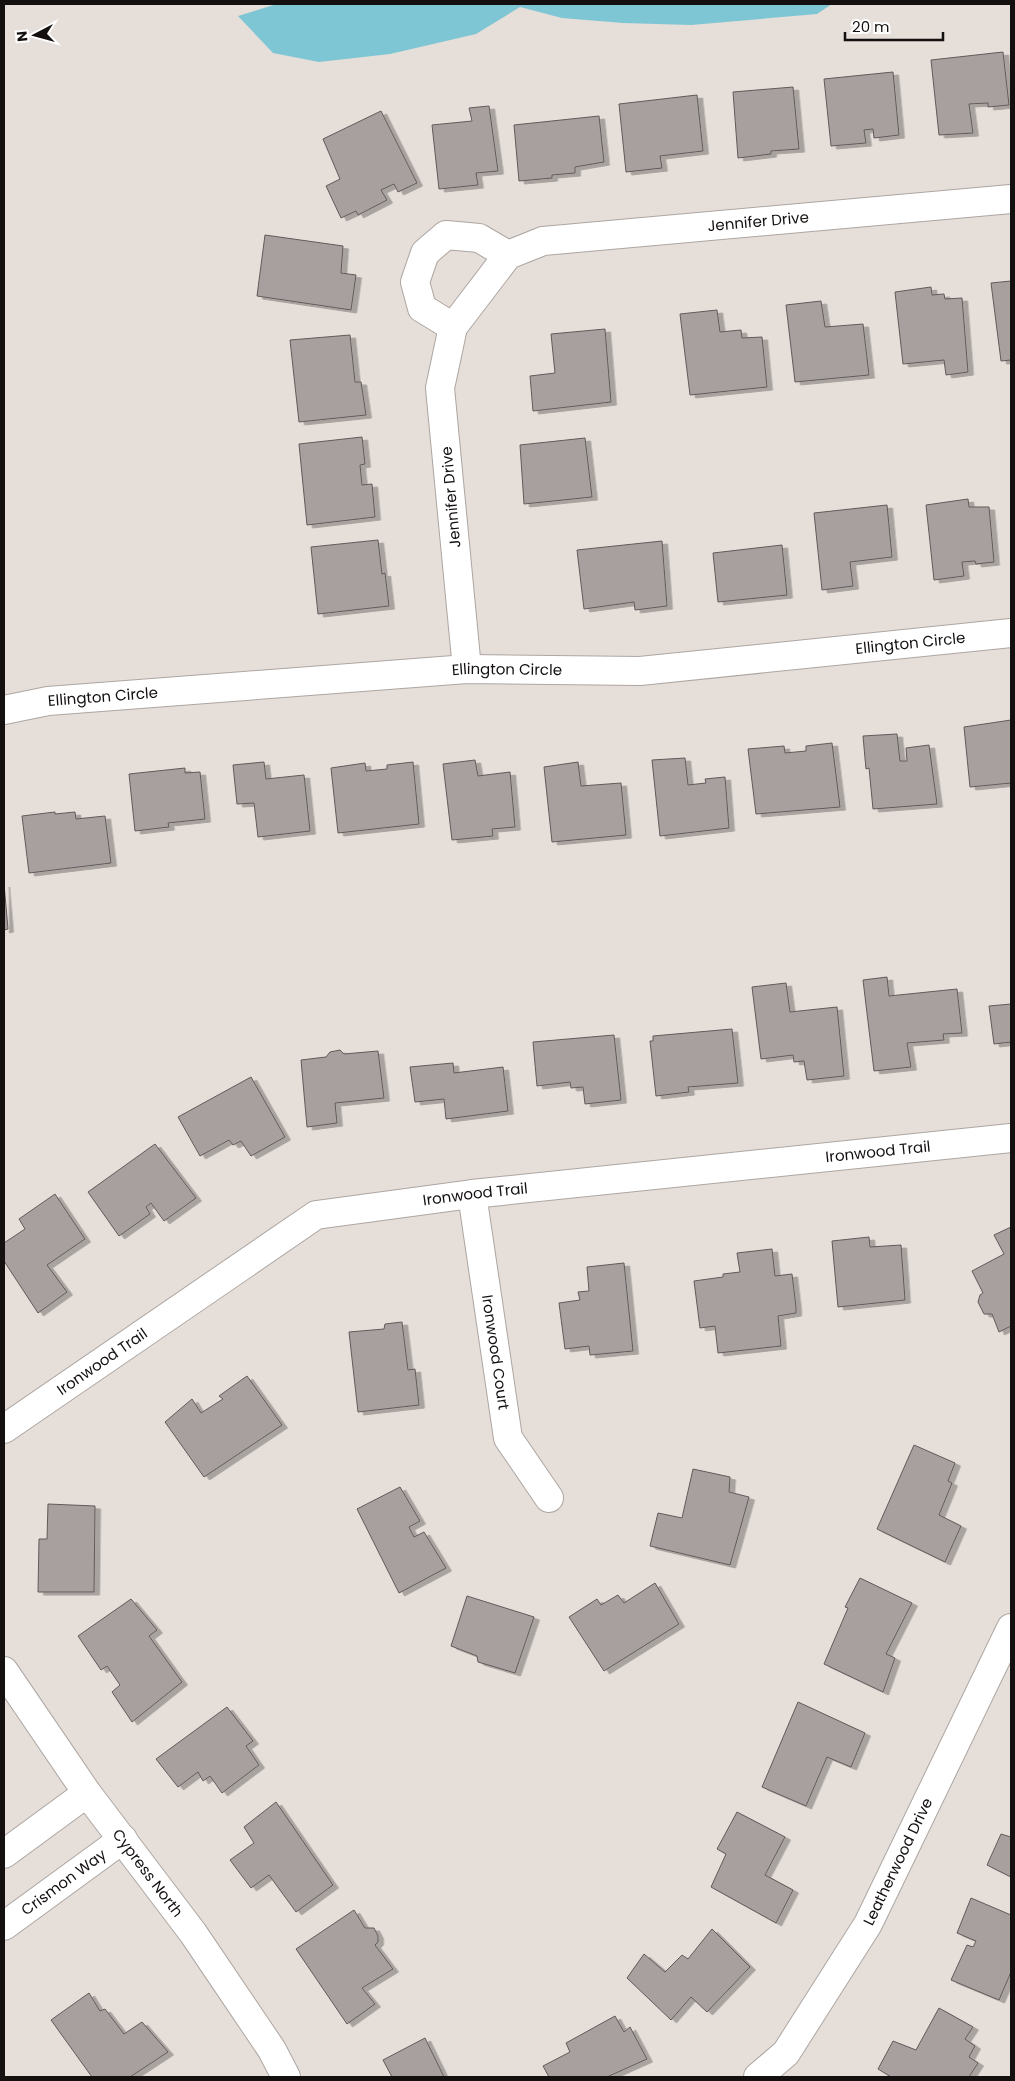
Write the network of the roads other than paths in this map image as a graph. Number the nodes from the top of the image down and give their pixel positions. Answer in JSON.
{"nodes":[{"id":1,"x":1011,"y":199,"type":"edge"},
{"id":2,"x":508,"y":255,"type":"junction"},
{"id":3,"x":453,"y":327,"type":"junction"},
{"id":4,"x":1011,"y":633,"type":"edge"},
{"id":5,"x":467,"y":669,"type":"junction"},
{"id":6,"x":4,"y":710,"type":"edge"},
{"id":7,"x":1011,"y":1138,"type":"edge"},
{"id":8,"x":472,"y":1194,"type":"junction"},
{"id":9,"x":4,"y":1429,"type":"edge"},
{"id":10,"x":549,"y":1498,"type":"dead end"},
{"id":11,"x":1011,"y":1628,"type":"edge"},
{"id":12,"x":4,"y":1671,"type":"edge"},
{"id":13,"x":87,"y":1793,"type":"junction"},
{"id":14,"x":123,"y":1839,"type":"junction"},
{"id":15,"x":4,"y":1854,"type":"edge"},
{"id":16,"x":4,"y":1926,"type":"edge"},
{"id":17,"x":286,"y":2077,"type":"edge"},
{"id":18,"x":758,"y":2077,"type":"edge"}],
"edges":[{"from":1,"to":2,"type":"street","name":"Jennifer Drive"},
{"from":2,"to":3,"type":"street","name":"Jennifer Drive"},
{"from":2,"to":3,"type":"street"},
{"from":3,"to":5,"type":"street","name":"Jennifer Drive"},
{"from":4,"to":5,"type":"street","name":"Ellington Circle"},
{"from":5,"to":6,"type":"street","name":"Ellington Circle"},
{"from":7,"to":8,"type":"street","name":"Ironwood Trail"},
{"from":8,"to":9,"type":"street","name":"Ironwood Trail"},
{"from":8,"to":10,"type":"street","name":"Ironwood Court"},
{"from":11,"to":18,"type":"street","name":"Leatherwood Drive"},
{"from":12,"to":13,"type":"street","name":"Cypress North"},
{"from":13,"to":14,"type":"street","name":"Cypress North"},
{"from":13,"to":15,"type":"street"},
{"from":14,"to":16,"type":"street","name":"Crismon Way"},
{"from":14,"to":17,"type":"street","name":"Cypress North"}]}
